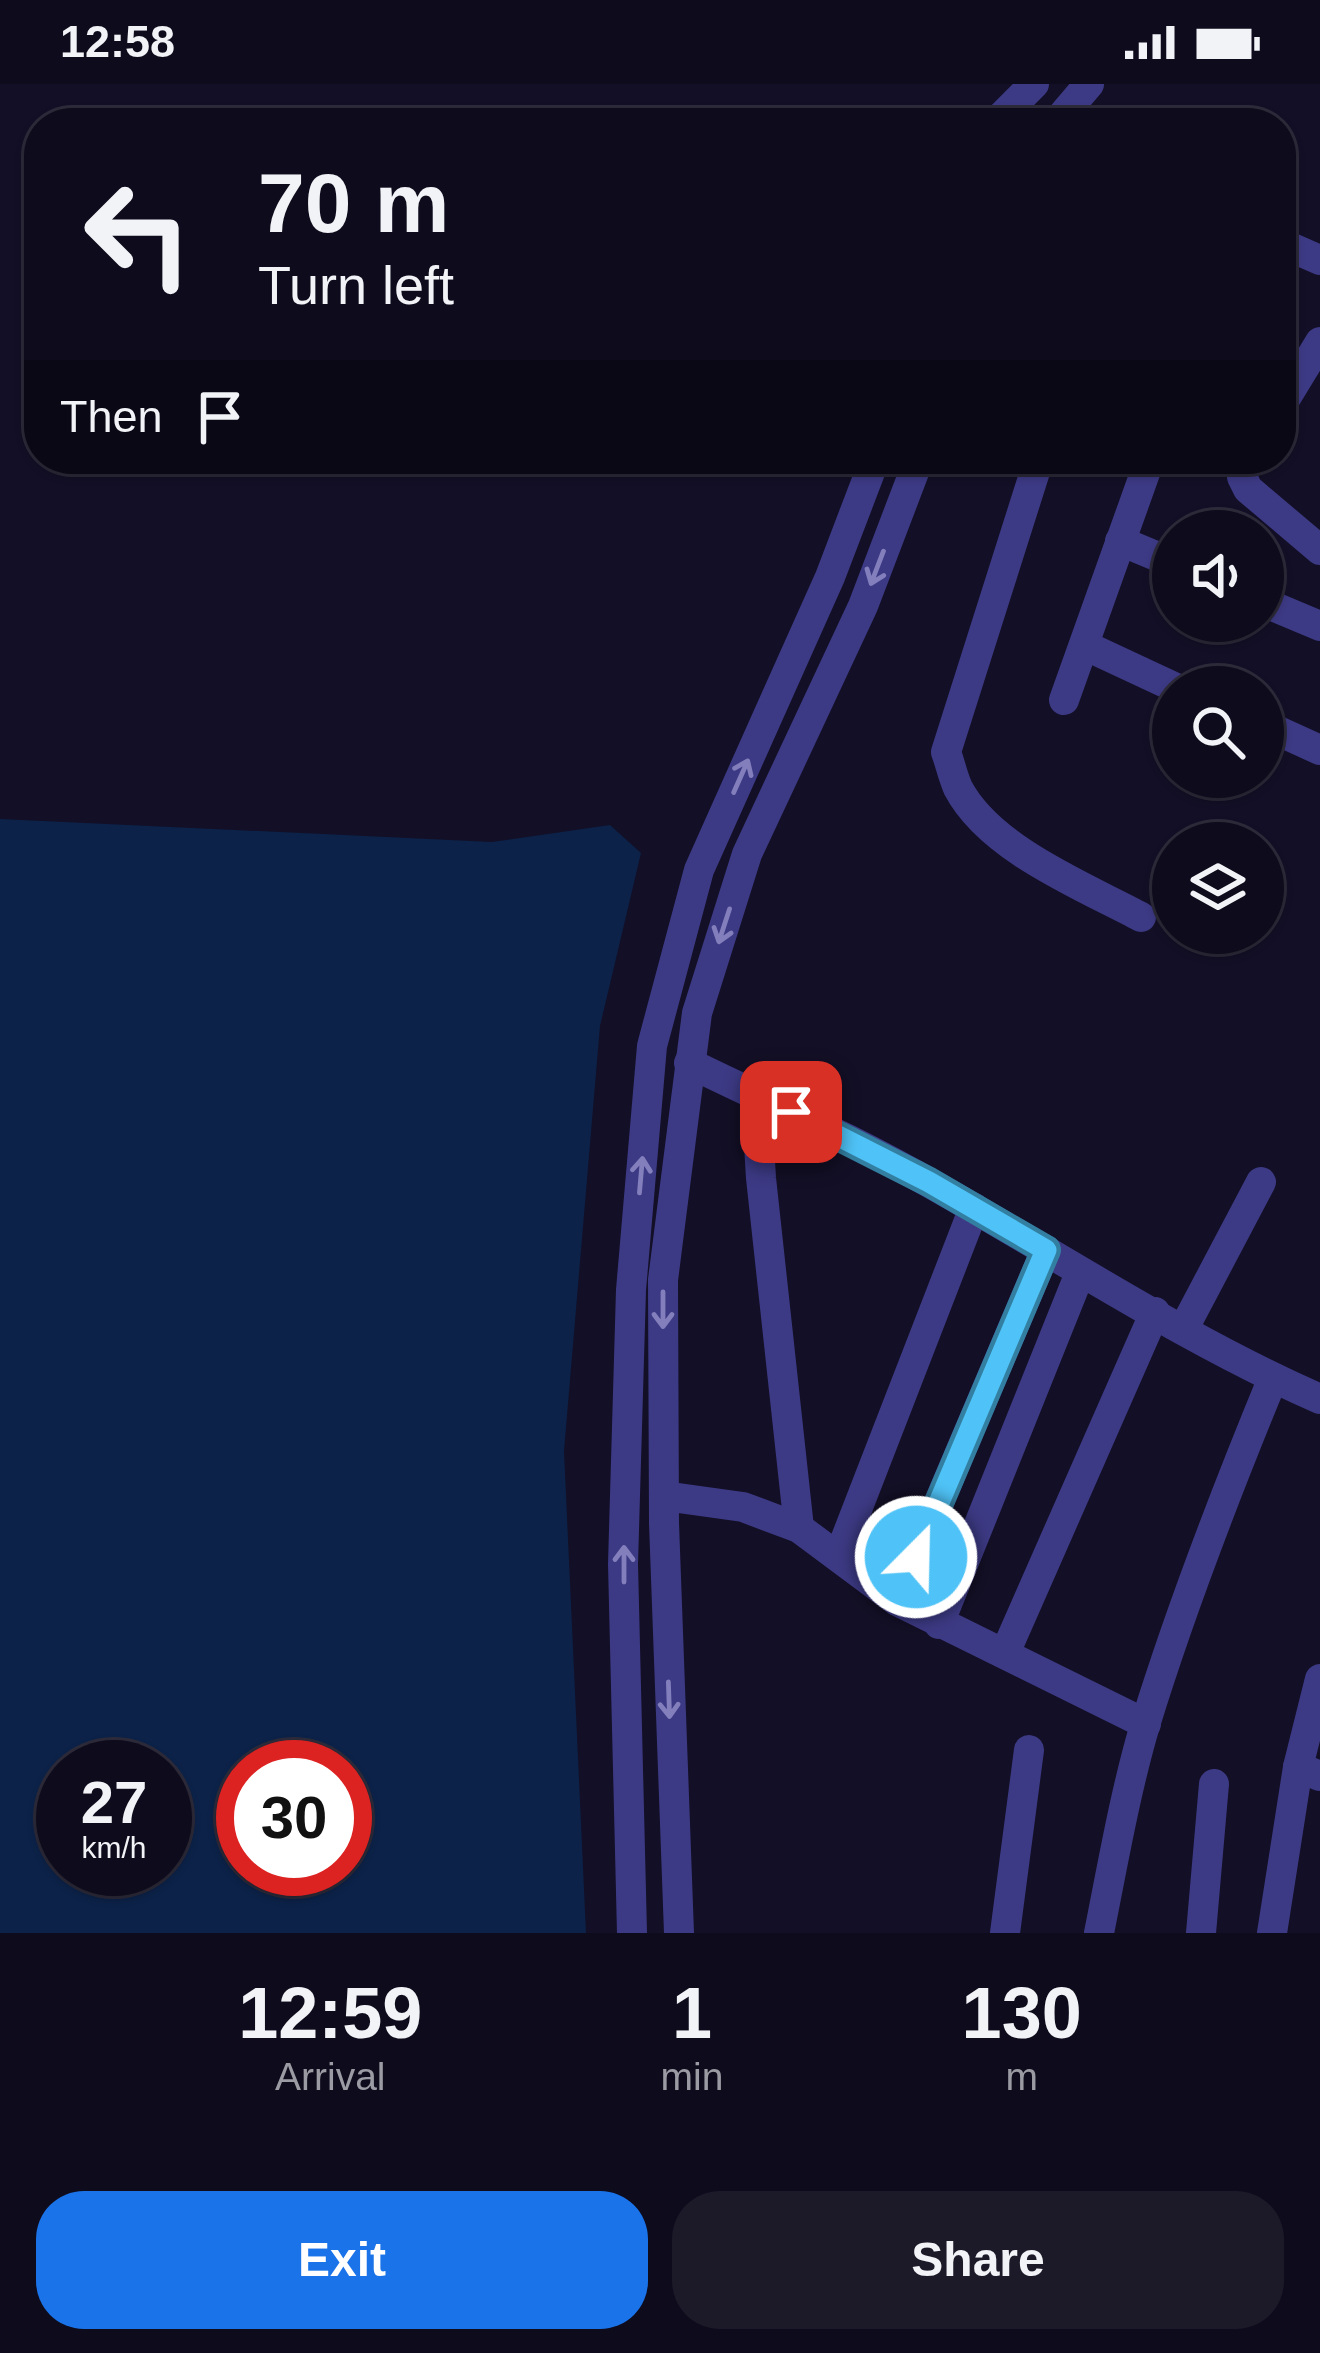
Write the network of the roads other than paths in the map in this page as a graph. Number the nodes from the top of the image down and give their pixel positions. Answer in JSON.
{"nodes":[{"id":1,"x":1034,"y":84,"type":"edge"},
{"id":2,"x":1088,"y":84,"type":"edge"},
{"id":3,"x":1009,"y":108,"type":"edge"},
{"id":4,"x":1068,"y":108,"type":"edge"},
{"id":5,"x":1320,"y":342,"type":"edge"},
{"id":6,"x":1296,"y":381,"type":"edge"},
{"id":7,"x":869,"y":474,"type":"edge"},
{"id":8,"x":913,"y":474,"type":"edge"},
{"id":9,"x":1034,"y":474,"type":"edge"},
{"id":10,"x":1145,"y":474,"type":"edge"},
{"id":11,"x":1243,"y":474,"type":"edge"},
{"id":12,"x":1120,"y":541,"type":"junction"},
{"id":13,"x":1319,"y":545,"type":"edge"},
{"id":14,"x":1152,"y":554,"type":"edge"},
{"id":15,"x":1284,"y":611,"type":"edge"},
{"id":16,"x":1320,"y":626,"type":"edge"},
{"id":17,"x":1084,"y":645,"type":"junction"},
{"id":18,"x":1152,"y":677,"type":"edge"},
{"id":19,"x":1064,"y":700,"type":"dead end"},
{"id":20,"x":1284,"y":734,"type":"edge"},
{"id":21,"x":1320,"y":750,"type":"edge"},
{"id":22,"x":1141,"y":917,"type":"dead end"},
{"id":23,"x":689,"y":1063,"type":"junction"},
{"id":24,"x":756,"y":1095,"type":"junction"},
{"id":25,"x":1261,"y":1182,"type":"dead end"},
{"id":26,"x":974,"y":1208,"type":"junction"},
{"id":27,"x":1046,"y":1250,"type":"junction"},
{"id":28,"x":1080,"y":1273,"type":"junction"},
{"id":29,"x":1155,"y":1312,"type":"junction"},
{"id":30,"x":1184,"y":1328,"type":"junction"},
{"id":31,"x":1273,"y":1378,"type":"junction"},
{"id":32,"x":1320,"y":1399,"type":"edge"},
{"id":33,"x":664,"y":1496,"type":"junction"},
{"id":34,"x":799,"y":1528,"type":"junction"},
{"id":35,"x":838,"y":1556,"type":"junction"},
{"id":36,"x":897,"y":1601,"type":"junction"},
{"id":37,"x":939,"y":1624,"type":"junction"},
{"id":38,"x":1004,"y":1653,"type":"junction"},
{"id":39,"x":1320,"y":1679,"type":"edge"},
{"id":40,"x":1146,"y":1724,"type":"junction"},
{"id":41,"x":1029,"y":1750,"type":"dead end"},
{"id":42,"x":1309,"y":1771,"type":"edge"},
{"id":43,"x":1214,"y":1784,"type":"dead end"},
{"id":44,"x":631,"y":1872,"type":"junction"},
{"id":45,"x":676,"y":1874,"type":"junction"},
{"id":46,"x":632,"y":1933,"type":"edge"},
{"id":47,"x":679,"y":1933,"type":"edge"},
{"id":48,"x":1004,"y":1933,"type":"edge"},
{"id":49,"x":1099,"y":1933,"type":"edge"},
{"id":50,"x":1201,"y":1933,"type":"edge"},
{"id":51,"x":1272,"y":1933,"type":"edge"}],
"edges":[{"from":1,"to":3,"type":"street"},
{"from":2,"to":4,"type":"street"},
{"from":5,"to":6,"type":"street"},
{"from":44,"to":7,"type":"street","one_way":true},
{"from":8,"to":23,"type":"street","one_way":true},
{"from":9,"to":22,"type":"street"},
{"from":10,"to":12,"type":"street"},
{"from":11,"to":13,"type":"street"},
{"from":12,"to":14,"type":"street"},
{"from":12,"to":17,"type":"street"},
{"from":15,"to":16,"type":"street"},
{"from":17,"to":18,"type":"street"},
{"from":17,"to":19,"type":"street"},
{"from":20,"to":21,"type":"street"},
{"from":23,"to":24,"type":"street"},
{"from":23,"to":33,"type":"street","one_way":true},
{"from":24,"to":26,"type":"street"},
{"from":24,"to":34,"type":"street"},
{"from":25,"to":30,"type":"street"},
{"from":26,"to":27,"type":"street"},
{"from":26,"to":35,"type":"street"},
{"from":27,"to":28,"type":"street"},
{"from":27,"to":36,"type":"street"},
{"from":28,"to":29,"type":"street"},
{"from":28,"to":37,"type":"street"},
{"from":29,"to":30,"type":"street"},
{"from":29,"to":38,"type":"street"},
{"from":30,"to":31,"type":"street"},
{"from":31,"to":32,"type":"street"},
{"from":31,"to":40,"type":"street"},
{"from":33,"to":34,"type":"street"},
{"from":33,"to":45,"type":"street","one_way":true},
{"from":34,"to":35,"type":"street"},
{"from":35,"to":36,"type":"street"},
{"from":36,"to":37,"type":"street"},
{"from":37,"to":38,"type":"street"},
{"from":38,"to":40,"type":"street"},
{"from":39,"to":42,"type":"street"},
{"from":40,"to":49,"type":"street"},
{"from":41,"to":48,"type":"street"},
{"from":42,"to":51,"type":"street"},
{"from":43,"to":50,"type":"street"},
{"from":44,"to":45,"type":"street"},
{"from":44,"to":46,"type":"street"},
{"from":45,"to":47,"type":"street"}]}
